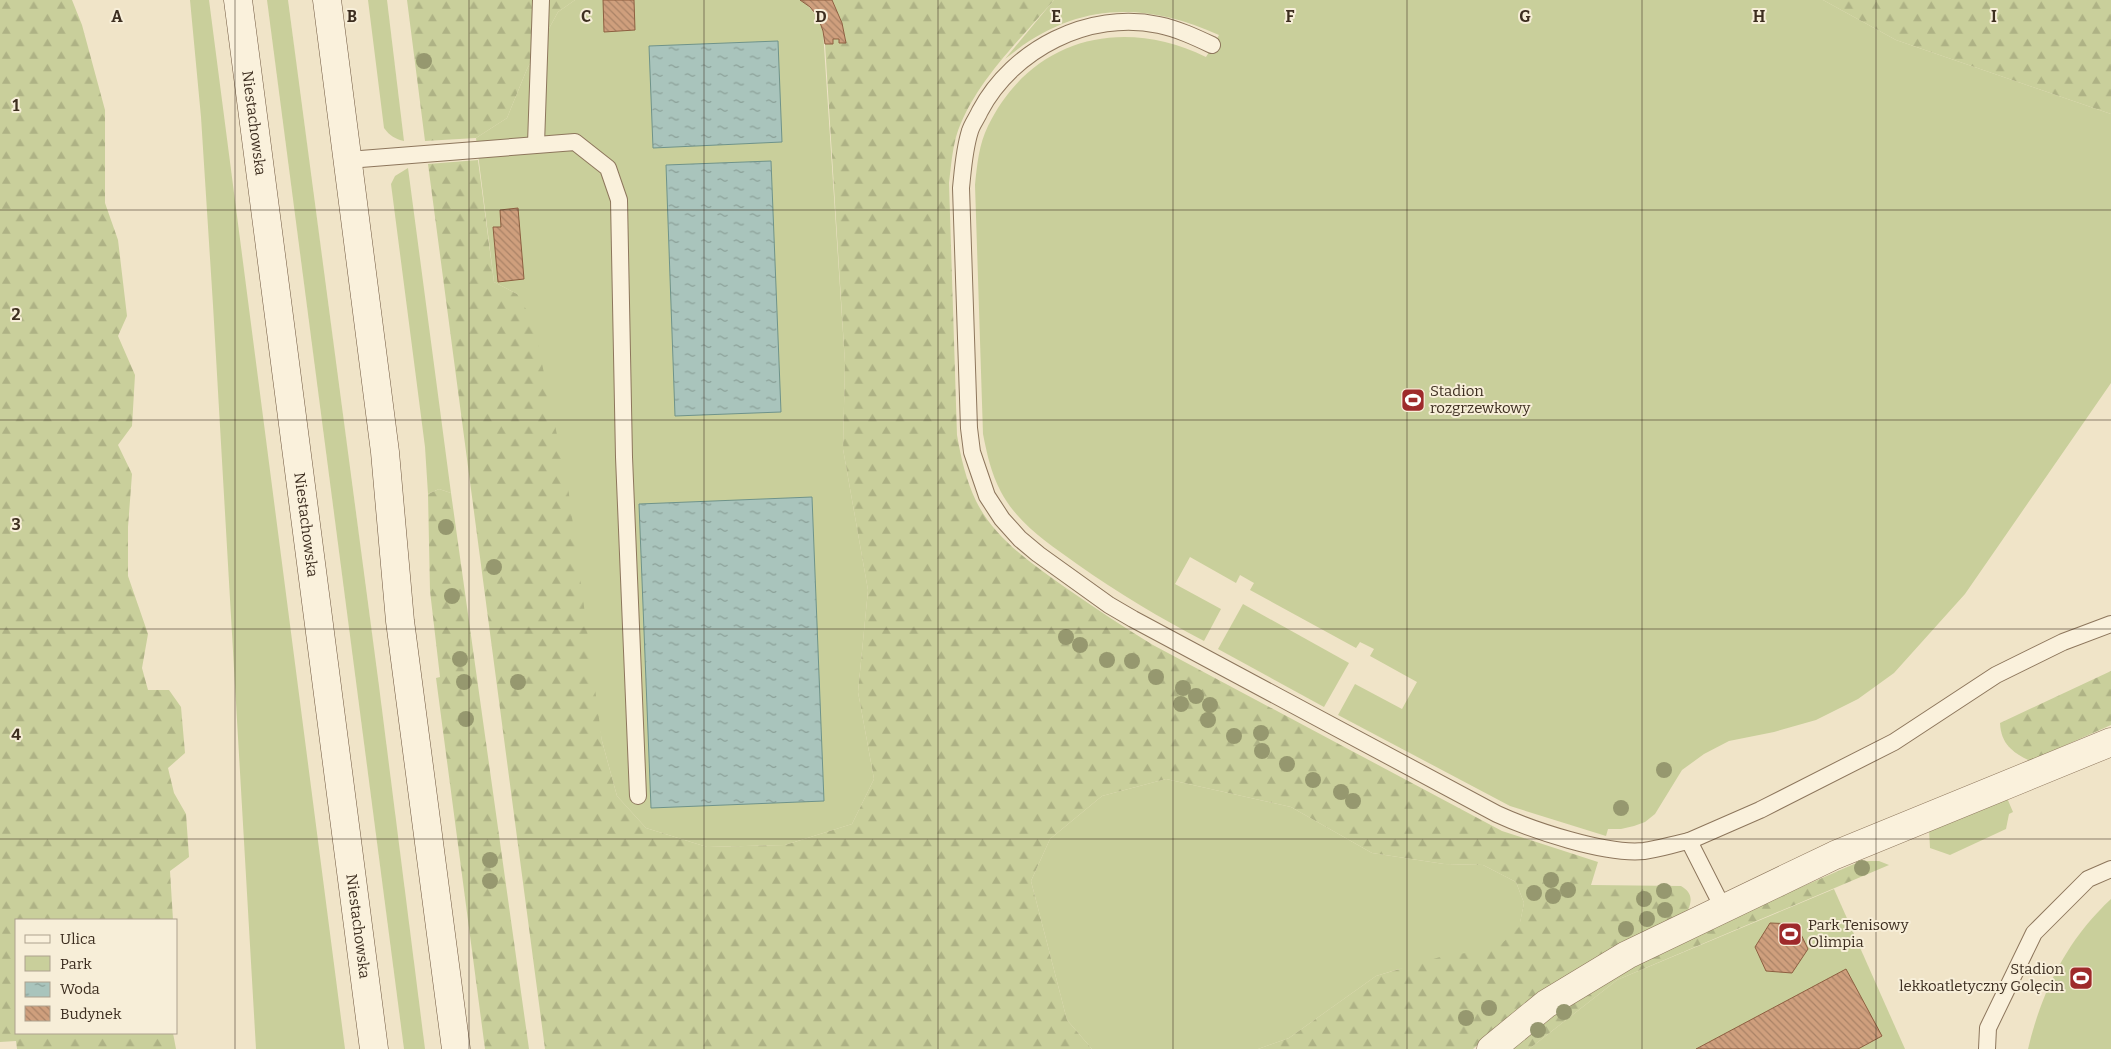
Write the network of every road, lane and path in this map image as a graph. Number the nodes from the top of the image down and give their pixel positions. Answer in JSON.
{"nodes":[{"id":1,"x":238,"y":0,"type":"edge"},
{"id":2,"x":328,"y":0,"type":"edge"},
{"id":3,"x":541,"y":0,"type":"edge"},
{"id":4,"x":1212,"y":45,"type":"dead end"},
{"id":5,"x":536,"y":144,"type":"junction"},
{"id":6,"x":348,"y":160,"type":"junction"},
{"id":7,"x":2111,"y":624,"type":"edge"},
{"id":8,"x":2111,"y":742,"type":"edge"},
{"id":9,"x":638,"y":796,"type":"dead end"},
{"id":10,"x":1689,"y":841,"type":"junction"},
{"id":11,"x":2111,"y":869,"type":"edge"},
{"id":12,"x":1723,"y":908,"type":"junction"},
{"id":13,"x":374,"y":1049,"type":"edge"},
{"id":14,"x":456,"y":1049,"type":"edge"},
{"id":15,"x":1491,"y":1049,"type":"edge"},
{"id":16,"x":1987,"y":1049,"type":"edge"}],
"edges":[{"from":1,"to":13,"type":"main road","name":"Niestachowska"},
{"from":2,"to":6,"type":"main road"},
{"from":3,"to":5,"type":"lane"},
{"from":4,"to":10,"type":"lane"},
{"from":5,"to":6,"type":"lane"},
{"from":5,"to":9,"type":"lane"},
{"from":6,"to":14,"type":"main road"},
{"from":7,"to":10,"type":"lane"},
{"from":8,"to":12,"type":"main road"},
{"from":10,"to":12,"type":"lane"},
{"from":11,"to":16,"type":"lane"},
{"from":12,"to":15,"type":"main road"}]}
